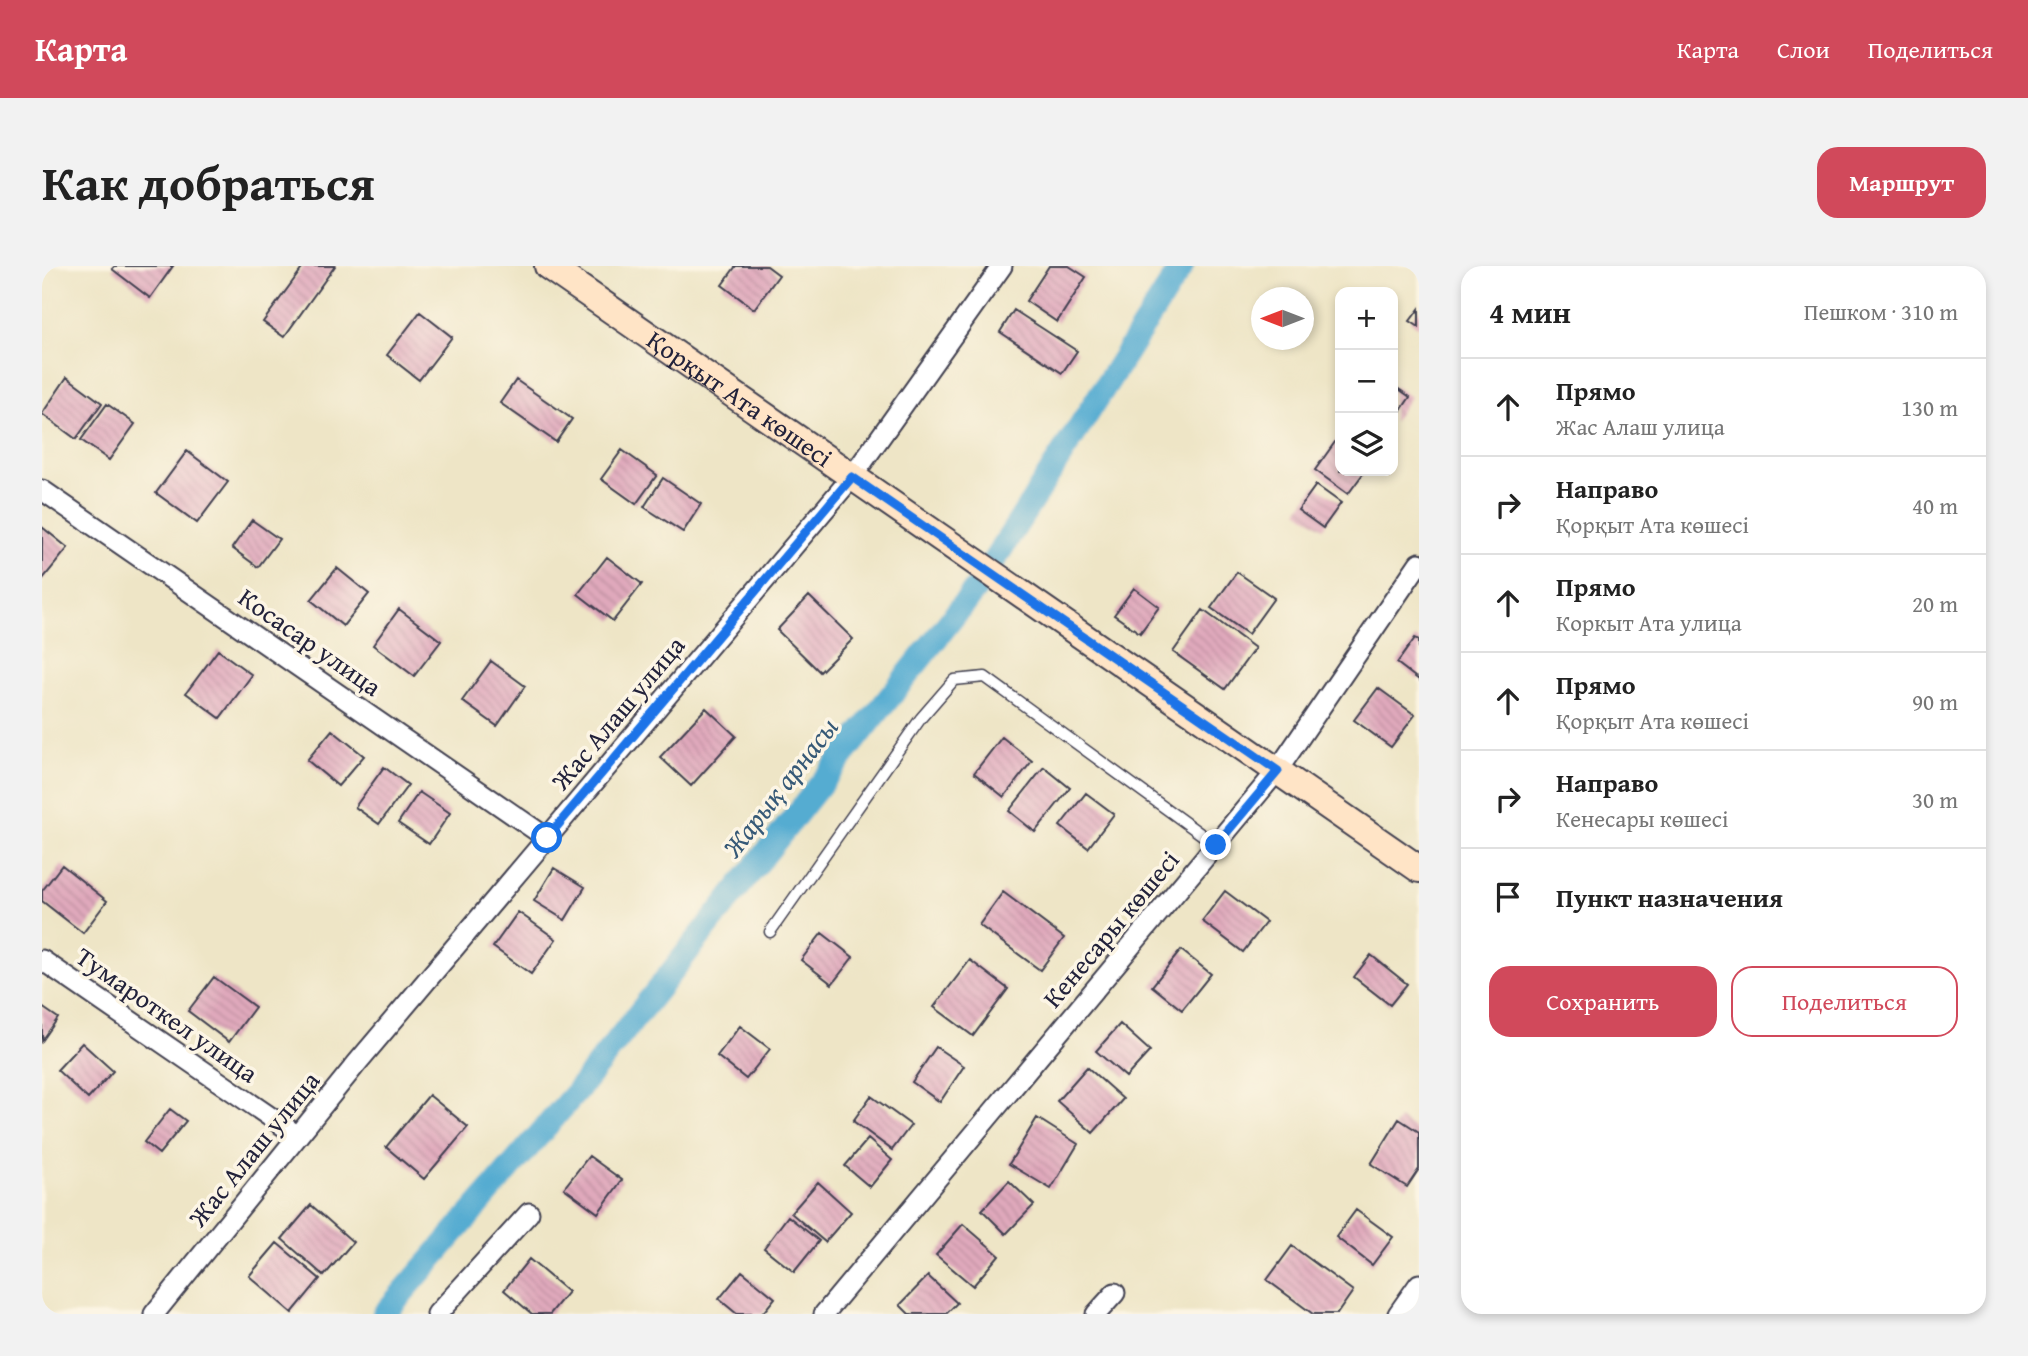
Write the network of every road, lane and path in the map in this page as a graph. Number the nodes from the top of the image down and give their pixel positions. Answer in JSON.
{"nodes":[{"id":1,"x":548,"y":266,"type":"edge"},
{"id":2,"x":1002,"y":266,"type":"edge"},
{"id":3,"x":852,"y":477,"type":"junction"},
{"id":4,"x":42,"y":490,"type":"edge"},
{"id":5,"x":1419,"y":563,"type":"edge"},
{"id":6,"x":1278,"y":771,"type":"junction"},
{"id":7,"x":547,"y":838,"type":"junction"},
{"id":8,"x":1216,"y":845,"type":"junction"},
{"id":9,"x":1419,"y":869,"type":"edge"},
{"id":10,"x":771,"y":932,"type":"dead end"},
{"id":11,"x":42,"y":960,"type":"edge"},
{"id":12,"x":298,"y":1136,"type":"junction"},
{"id":13,"x":529,"y":1213,"type":"dead end"},
{"id":14,"x":1419,"y":1283,"type":"edge"},
{"id":15,"x":1115,"y":1293,"type":"dead end"},
{"id":16,"x":154,"y":1314,"type":"edge"},
{"id":17,"x":437,"y":1314,"type":"edge"},
{"id":18,"x":824,"y":1314,"type":"edge"},
{"id":19,"x":1096,"y":1314,"type":"edge"},
{"id":20,"x":1398,"y":1314,"type":"edge"}],
"edges":[{"from":1,"to":3,"type":"main road","name":"Қорқыт Ата көшесі"},
{"from":2,"to":3,"type":"street","name":"Жас Алаш улица"},
{"from":3,"to":6,"type":"main road","name":"Қорқыт Ата көшесі"},
{"from":3,"to":7,"type":"street","name":"Жас Алаш улица"},
{"from":4,"to":7,"type":"street","name":"Косасар улица"},
{"from":5,"to":6,"type":"street","name":"Кенесары көшесі"},
{"from":6,"to":8,"type":"street","name":"Кенесары көшесі"},
{"from":6,"to":9,"type":"main road"},
{"from":7,"to":12,"type":"street","name":"Жас Алаш улица"},
{"from":8,"to":10,"type":"lane"},
{"from":8,"to":18,"type":"street","name":"Кенесары көшесі"},
{"from":11,"to":12,"type":"street","name":"Тумароткел улица"},
{"from":12,"to":16,"type":"street","name":"Жас Алаш улица"},
{"from":13,"to":17,"type":"street"},
{"from":14,"to":20,"type":"street"},
{"from":15,"to":19,"type":"street"}]}
